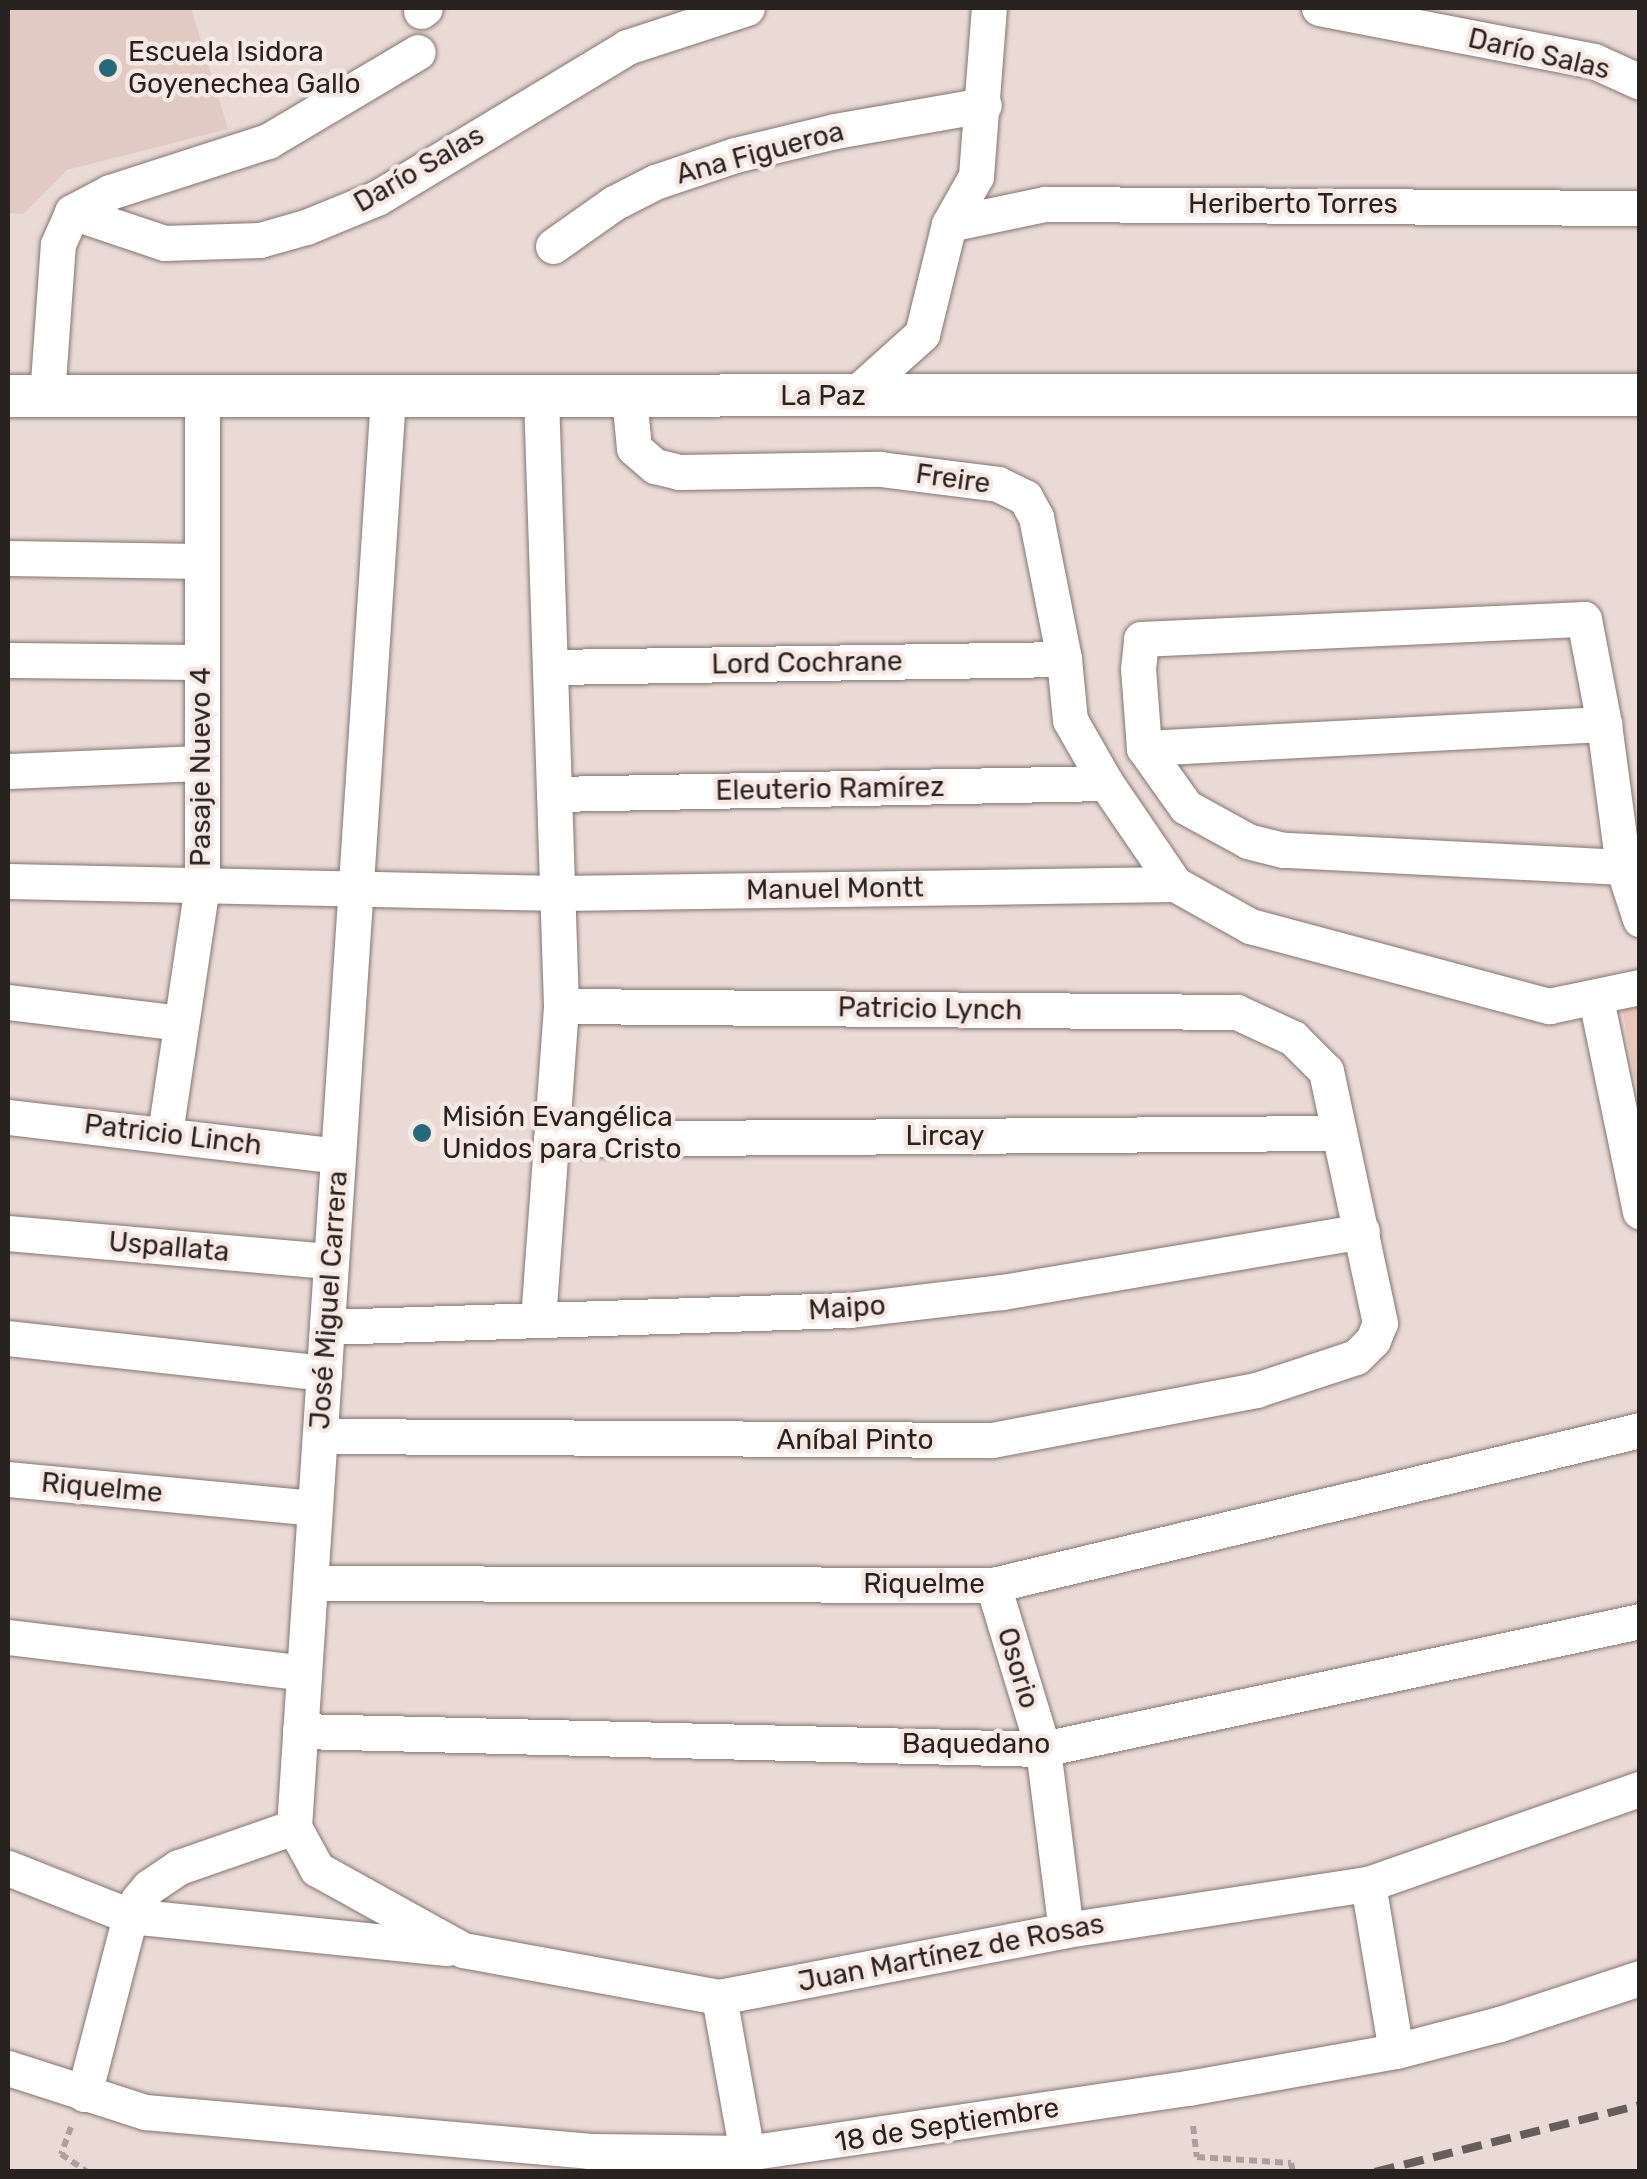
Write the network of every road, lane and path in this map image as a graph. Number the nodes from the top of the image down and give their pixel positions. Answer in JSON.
{"nodes":[{"id":1,"x":747,"y":8,"type":"edge"},
{"id":2,"x":989,"y":8,"type":"edge"},
{"id":3,"x":1319,"y":8,"type":"edge"},
{"id":4,"x":418,"y":52,"type":"dead end"},
{"id":5,"x":1640,"y":82,"type":"edge"},
{"id":6,"x":984,"y":105,"type":"junction"},
{"id":7,"x":1640,"y":208,"type":"edge"},
{"id":8,"x":72,"y":212,"type":"junction"},
{"id":9,"x":949,"y":224,"type":"junction"},
{"id":10,"x":553,"y":246,"type":"dead end"},
{"id":11,"x":1640,"y":395,"type":"edge"},
{"id":12,"x":27,"y":396,"type":"edge"},
{"id":13,"x":853,"y":396,"type":"junction"},
{"id":14,"x":388,"y":397,"type":"junction"},
{"id":15,"x":541,"y":397,"type":"junction"},
{"id":16,"x":628,"y":397,"type":"junction"},
{"id":17,"x":202,"y":398,"type":"junction"},
{"id":18,"x":8,"y":558,"type":"edge"},
{"id":19,"x":200,"y":561,"type":"junction"},
{"id":20,"x":1064,"y":659,"type":"junction"},
{"id":21,"x":8,"y":660,"type":"edge"},
{"id":22,"x":200,"y":662,"type":"junction"},
{"id":23,"x":551,"y":667,"type":"junction"},
{"id":24,"x":1604,"y":724,"type":"junction"},
{"id":25,"x":1144,"y":748,"type":"junction"},
{"id":26,"x":201,"y":764,"type":"junction"},
{"id":27,"x":8,"y":771,"type":"edge"},
{"id":28,"x":1106,"y":783,"type":"junction"},
{"id":29,"x":554,"y":794,"type":"junction"},
{"id":30,"x":1623,"y":867,"type":"junction"},
{"id":31,"x":8,"y":881,"type":"edge"},
{"id":32,"x":1175,"y":884,"type":"junction"},
{"id":33,"x":202,"y":886,"type":"junction"},
{"id":34,"x":356,"y":891,"type":"junction"},
{"id":35,"x":560,"y":893,"type":"junction"},
{"id":36,"x":1640,"y":919,"type":"edge"},
{"id":37,"x":1640,"y":987,"type":"edge"},
{"id":38,"x":1596,"y":999,"type":"junction"},
{"id":39,"x":8,"y":1002,"type":"edge"},
{"id":40,"x":561,"y":1006,"type":"junction"},
{"id":41,"x":181,"y":1023,"type":"junction"},
{"id":42,"x":8,"y":1117,"type":"edge"},
{"id":43,"x":1631,"y":1126,"type":"edge"},
{"id":44,"x":165,"y":1133,"type":"junction"},
{"id":45,"x":1338,"y":1133,"type":"junction"},
{"id":46,"x":551,"y":1140,"type":"junction"},
{"id":47,"x":338,"y":1156,"type":"junction"},
{"id":48,"x":1640,"y":1212,"type":"edge"},
{"id":49,"x":1362,"y":1231,"type":"junction"},
{"id":50,"x":8,"y":1232,"type":"edge"},
{"id":51,"x":331,"y":1261,"type":"junction"},
{"id":52,"x":538,"y":1320,"type":"junction"},
{"id":53,"x":327,"y":1328,"type":"junction"},
{"id":54,"x":8,"y":1338,"type":"edge"},
{"id":55,"x":324,"y":1372,"type":"junction"},
{"id":56,"x":1640,"y":1430,"type":"edge"},
{"id":57,"x":320,"y":1436,"type":"junction"},
{"id":58,"x":8,"y":1479,"type":"edge"},
{"id":59,"x":315,"y":1508,"type":"junction"},
{"id":60,"x":310,"y":1583,"type":"junction"},
{"id":61,"x":993,"y":1584,"type":"junction"},
{"id":62,"x":1640,"y":1621,"type":"edge"},
{"id":63,"x":8,"y":1636,"type":"edge"},
{"id":64,"x":304,"y":1673,"type":"junction"},
{"id":65,"x":300,"y":1731,"type":"junction"},
{"id":66,"x":1043,"y":1749,"type":"junction"},
{"id":67,"x":1640,"y":1789,"type":"edge"},
{"id":68,"x":294,"y":1827,"type":"junction"},
{"id":69,"x":8,"y":1868,"type":"edge"},
{"id":70,"x":1368,"y":1884,"type":"junction"},
{"id":71,"x":130,"y":1916,"type":"junction"},
{"id":72,"x":1066,"y":1930,"type":"junction"},
{"id":73,"x":463,"y":1950,"type":"junction"},
{"id":74,"x":1640,"y":1978,"type":"edge"},
{"id":75,"x":719,"y":1997,"type":"junction"},
{"id":76,"x":1396,"y":2051,"type":"junction"},
{"id":77,"x":8,"y":2068,"type":"edge"},
{"id":78,"x":1188,"y":2088,"type":"junction"},
{"id":79,"x":84,"y":2094,"type":"junction"},
{"id":80,"x":747,"y":2154,"type":"junction"},
{"id":81,"x":88,"y":2172,"type":"edge"},
{"id":82,"x":1292,"y":2172,"type":"edge"}],
"edges":[{"from":1,"to":8,"type":"street","name":"Darío Salas"},
{"from":2,"to":6,"type":"street"},
{"from":3,"to":5,"type":"street","name":"Darío Salas"},
{"from":4,"to":8,"type":"street"},
{"from":6,"to":9,"type":"street"},
{"from":6,"to":10,"type":"street","name":"Ana Figueroa"},
{"from":7,"to":9,"type":"street","name":"Heriberto Torres"},
{"from":8,"to":12,"type":"street"},
{"from":9,"to":13,"type":"street"},
{"from":11,"to":13,"type":"street","name":"La Paz"},
{"from":12,"to":17,"type":"street","name":"La Paz"},
{"from":13,"to":16,"type":"street","name":"La Paz"},
{"from":14,"to":15,"type":"street","name":"La Paz"},
{"from":14,"to":17,"type":"street","name":"La Paz"},
{"from":14,"to":34,"type":"street","name":"José Miguel Carrera"},
{"from":15,"to":16,"type":"street","name":"La Paz"},
{"from":15,"to":23,"type":"street"},
{"from":16,"to":20,"type":"street","name":"Freire"},
{"from":17,"to":19,"type":"street","name":"Pasaje Nuevo 4"},
{"from":18,"to":19,"type":"street"},
{"from":19,"to":22,"type":"street","name":"Pasaje Nuevo 4"},
{"from":20,"to":23,"type":"street","name":"Lord Cochrane"},
{"from":20,"to":28,"type":"street","name":"Freire"},
{"from":21,"to":22,"type":"street"},
{"from":22,"to":26,"type":"street","name":"Pasaje Nuevo 4"},
{"from":23,"to":29,"type":"street"},
{"from":24,"to":25,"type":"street"},
{"from":24,"to":25,"type":"street"},
{"from":24,"to":30,"type":"street"},
{"from":25,"to":30,"type":"street"},
{"from":26,"to":27,"type":"street"},
{"from":26,"to":33,"type":"street","name":"Pasaje Nuevo 4"},
{"from":28,"to":29,"type":"street","name":"Eleuterio Ramírez"},
{"from":28,"to":32,"type":"street","name":"Freire"},
{"from":29,"to":35,"type":"street"},
{"from":30,"to":36,"type":"street"},
{"from":31,"to":33,"type":"street","name":"Manuel Montt"},
{"from":32,"to":35,"type":"street","name":"Manuel Montt"},
{"from":32,"to":38,"type":"street"},
{"from":33,"to":34,"type":"street","name":"Manuel Montt"},
{"from":33,"to":41,"type":"street","name":"Pasaje Nuevo 4"},
{"from":34,"to":35,"type":"street","name":"Manuel Montt"},
{"from":34,"to":47,"type":"street","name":"José Miguel Carrera"},
{"from":35,"to":40,"type":"street"},
{"from":37,"to":38,"type":"street"},
{"from":38,"to":43,"type":"street"},
{"from":39,"to":41,"type":"street"},
{"from":40,"to":45,"type":"street","name":"Patricio Lynch"},
{"from":40,"to":46,"type":"street"},
{"from":41,"to":44,"type":"street","name":"Pasaje Nuevo 4"},
{"from":42,"to":44,"type":"street","name":"Patricio Linch"},
{"from":43,"to":48,"type":"street"},
{"from":44,"to":47,"type":"street","name":"Patricio Linch"},
{"from":45,"to":46,"type":"street","name":"Lircay"},
{"from":45,"to":49,"type":"street"},
{"from":46,"to":52,"type":"street"},
{"from":47,"to":51,"type":"street","name":"José Miguel Carrera"},
{"from":49,"to":52,"type":"street","name":"Maipo"},
{"from":49,"to":57,"type":"street","name":"Aníbal Pinto"},
{"from":50,"to":51,"type":"street","name":"Uspallata"},
{"from":51,"to":53,"type":"street","name":"José Miguel Carrera"},
{"from":52,"to":53,"type":"street","name":"Maipo"},
{"from":53,"to":55,"type":"street","name":"José Miguel Carrera"},
{"from":54,"to":55,"type":"street"},
{"from":55,"to":57,"type":"street","name":"José Miguel Carrera"},
{"from":56,"to":61,"type":"street","name":"Riquelme"},
{"from":57,"to":59,"type":"street","name":"José Miguel Carrera"},
{"from":58,"to":59,"type":"street","name":"Riquelme"},
{"from":59,"to":60,"type":"street","name":"José Miguel Carrera"},
{"from":60,"to":61,"type":"street","name":"Riquelme"},
{"from":60,"to":64,"type":"street","name":"José Miguel Carrera"},
{"from":61,"to":66,"type":"street","name":"Osorio"},
{"from":62,"to":66,"type":"street","name":"Baquedano"},
{"from":63,"to":64,"type":"street"},
{"from":64,"to":65,"type":"street","name":"José Miguel Carrera"},
{"from":65,"to":66,"type":"street","name":"Baquedano"},
{"from":65,"to":68,"type":"street","name":"José Miguel Carrera"},
{"from":66,"to":72,"type":"street","name":"Osorio"},
{"from":67,"to":70,"type":"street","name":"Juan Martínez de Rosas"},
{"from":68,"to":71,"type":"street"},
{"from":68,"to":73,"type":"street","name":"Juan Martínez de Rosas"},
{"from":69,"to":71,"type":"street"},
{"from":70,"to":72,"type":"street","name":"Juan Martínez de Rosas"},
{"from":70,"to":76,"type":"street"},
{"from":71,"to":73,"type":"street"},
{"from":71,"to":79,"type":"street"},
{"from":72,"to":75,"type":"street","name":"Juan Martínez de Rosas"},
{"from":73,"to":75,"type":"street","name":"Juan Martínez de Rosas"},
{"from":74,"to":76,"type":"street","name":"18 de Septiembre"},
{"from":75,"to":80,"type":"street"},
{"from":76,"to":78,"type":"street","name":"18 de Septiembre"},
{"from":77,"to":79,"type":"street","name":"18 de Septiembre"},
{"from":78,"to":80,"type":"street","name":"18 de Septiembre"},
{"from":78,"to":82,"type":"path"},
{"from":79,"to":80,"type":"street","name":"18 de Septiembre"},
{"from":79,"to":81,"type":"path"}]}
